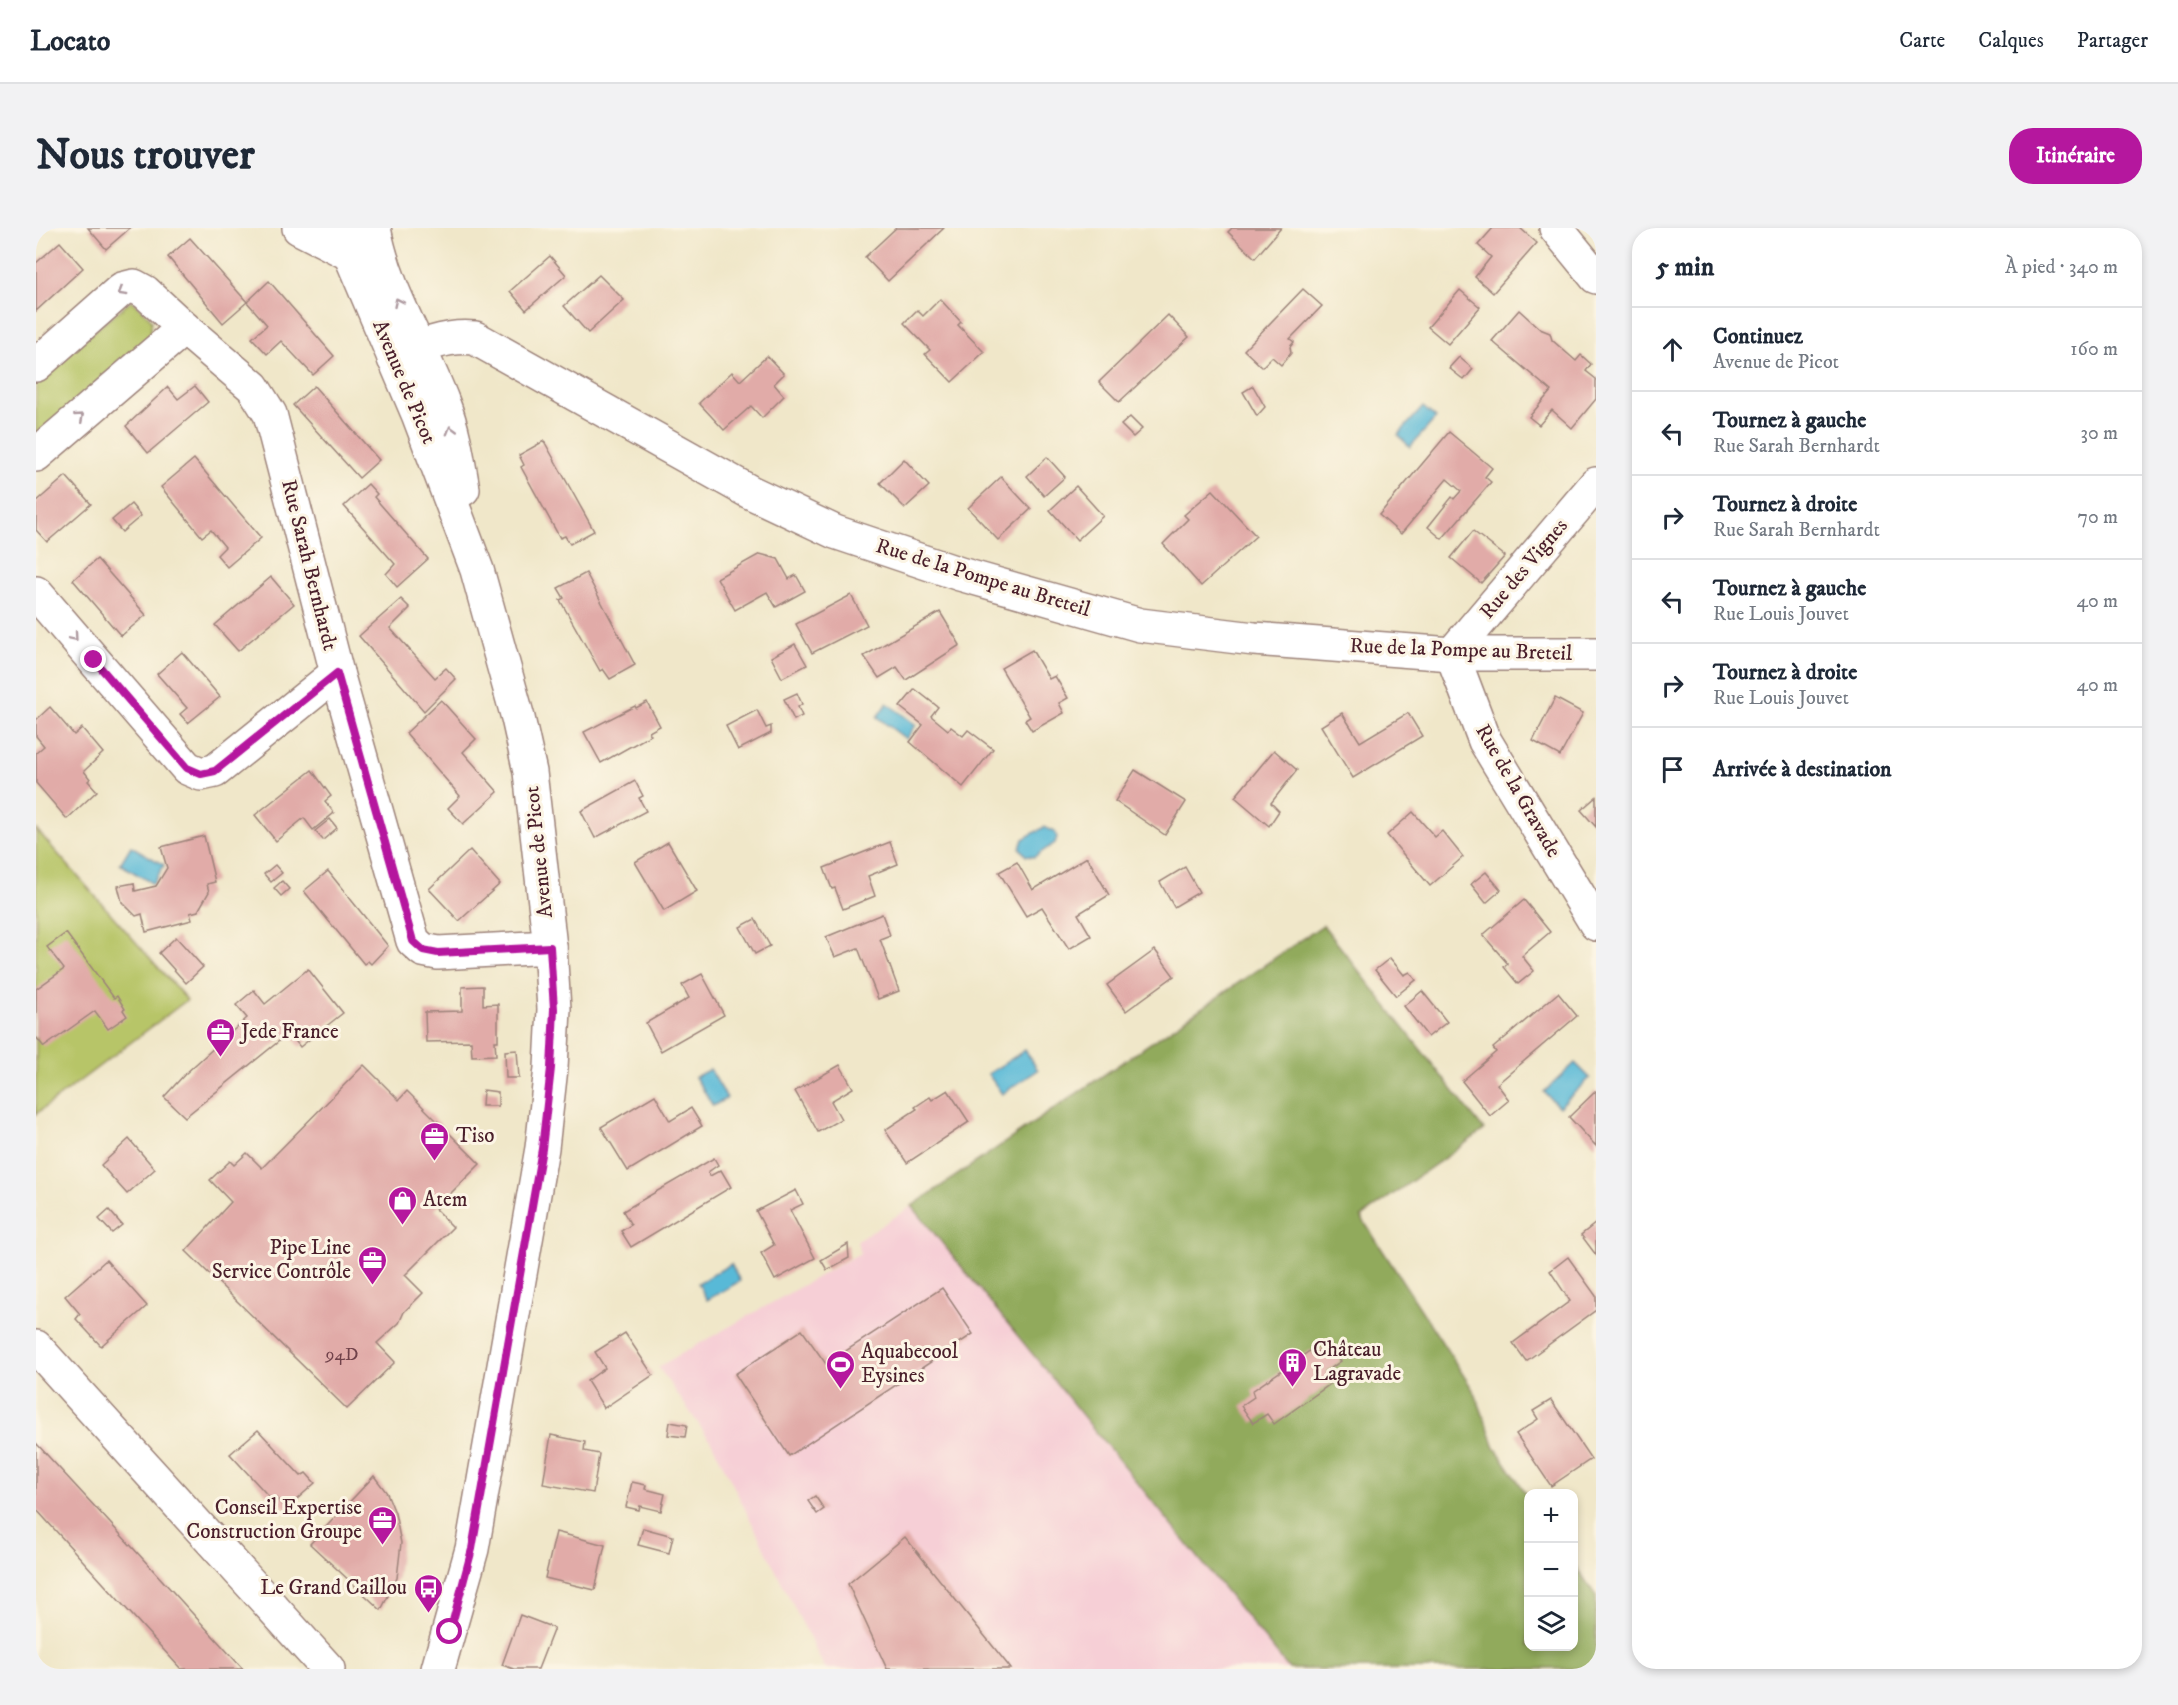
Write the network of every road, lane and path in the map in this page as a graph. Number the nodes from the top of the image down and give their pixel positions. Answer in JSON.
{"nodes":[{"id":1,"x":299,"y":228,"type":"edge"},
{"id":2,"x":1556,"y":228,"type":"edge"},
{"id":3,"x":362,"y":239,"type":"edge"},
{"id":4,"x":1596,"y":277,"type":"edge"},
{"id":5,"x":184,"y":328,"type":"junction"},
{"id":6,"x":407,"y":353,"type":"junction"},
{"id":7,"x":36,"y":365,"type":"edge"},
{"id":8,"x":36,"y":455,"type":"edge"},
{"id":9,"x":1596,"y":484,"type":"edge"},
{"id":10,"x":36,"y":593,"type":"edge"},
{"id":11,"x":1452,"y":654,"type":"junction"},
{"id":12,"x":1596,"y":654,"type":"edge"},
{"id":13,"x":337,"y":673,"type":"junction"},
{"id":14,"x":1596,"y":924,"type":"edge"},
{"id":15,"x":550,"y":947,"type":"junction"},
{"id":16,"x":40,"y":1360,"type":"edge"},
{"id":17,"x":328,"y":1669,"type":"edge"},
{"id":18,"x":438,"y":1669,"type":"edge"}],
"edges":[{"from":1,"to":3,"type":"street"},
{"from":2,"to":4,"type":"street"},
{"from":3,"to":6,"type":"street","name":"Avenue de Picot"},
{"from":5,"to":7,"type":"street","name":"Rue Sarah Bernhardt","one_way":true},
{"from":8,"to":5,"type":"street","one_way":true},
{"from":5,"to":13,"type":"street","name":"Rue Sarah Bernhardt"},
{"from":6,"to":11,"type":"street","name":"Rue de la Pompe au Breteil"},
{"from":6,"to":15,"type":"street","name":"Avenue de Picot"},
{"from":9,"to":11,"type":"street","name":"Rue des Vignes"},
{"from":10,"to":13,"type":"street","one_way":true},
{"from":11,"to":12,"type":"street","name":"Rue de la Pompe au Breteil"},
{"from":11,"to":14,"type":"street","name":"Rue de la Gravade"},
{"from":13,"to":15,"type":"street","name":"Rue Sarah Bernhardt"},
{"from":15,"to":18,"type":"street","name":"Avenue de Picot"},
{"from":16,"to":17,"type":"street"}]}
